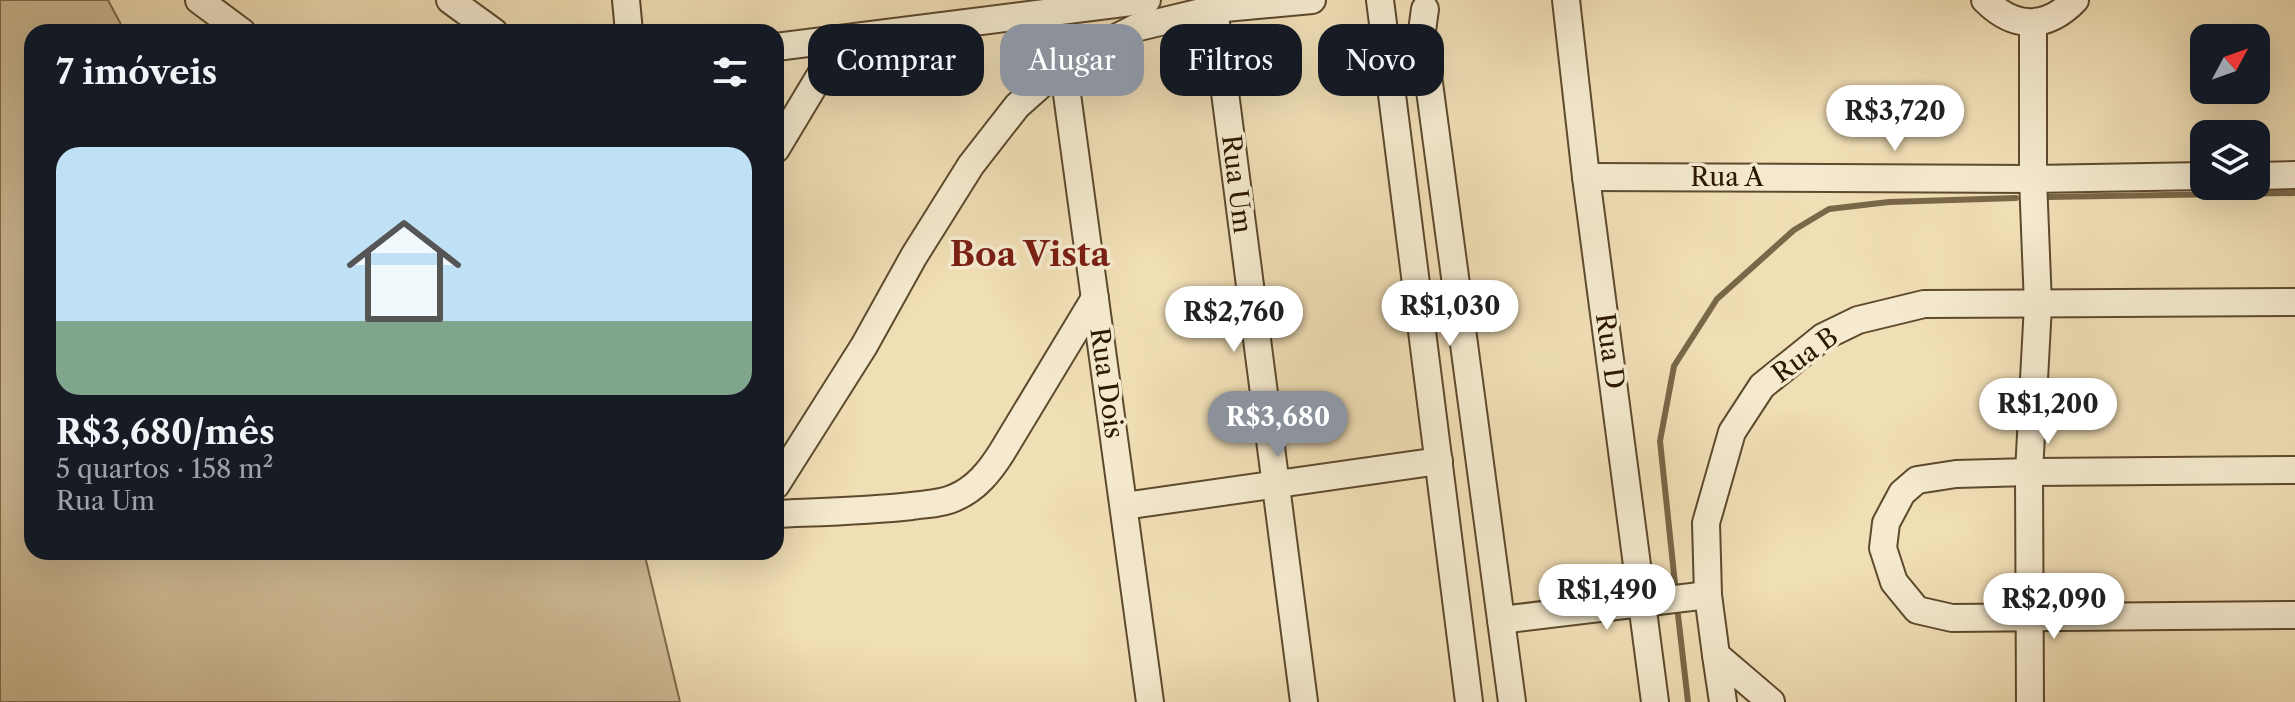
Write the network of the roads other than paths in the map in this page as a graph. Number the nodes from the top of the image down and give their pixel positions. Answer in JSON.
{"nodes":[{"id":1,"x":199,"y":0,"type":"edge"},
{"id":2,"x":450,"y":0,"type":"edge"},
{"id":3,"x":626,"y":0,"type":"edge"},
{"id":4,"x":1147,"y":0,"type":"edge"},
{"id":5,"x":1312,"y":0,"type":"edge"},
{"id":6,"x":1566,"y":0,"type":"edge"},
{"id":7,"x":1985,"y":0,"type":"edge"},
{"id":8,"x":2075,"y":0,"type":"edge"},
{"id":9,"x":1433,"y":3,"type":"edge"},
{"id":10,"x":1213,"y":5,"type":"edge"},
{"id":11,"x":1381,"y":7,"type":"edge"},
{"id":12,"x":231,"y":16,"type":"edge"},
{"id":13,"x":2033,"y":23,"type":"junction"},
{"id":14,"x":483,"y":24,"type":"edge"},
{"id":15,"x":628,"y":24,"type":"edge"},
{"id":16,"x":959,"y":24,"type":"edge"},
{"id":17,"x":1144,"y":25,"type":"edge"},
{"id":18,"x":808,"y":43,"type":"edge"},
{"id":19,"x":784,"y":46,"type":"edge"},
{"id":20,"x":808,"y":96,"type":"edge"},
{"id":21,"x":1028,"y":96,"type":"edge"},
{"id":22,"x":1067,"y":96,"type":"edge"},
{"id":23,"x":784,"y":136,"type":"edge"},
{"id":24,"x":2295,"y":175,"type":"edge"},
{"id":25,"x":2190,"y":176,"type":"edge"},
{"id":26,"x":2270,"y":176,"type":"edge"},
{"id":27,"x":1586,"y":177,"type":"junction"},
{"id":28,"x":2033,"y":179,"type":"junction"},
{"id":29,"x":1095,"y":298,"type":"junction"},
{"id":30,"x":2295,"y":302,"type":"edge"},
{"id":31,"x":2038,"y":305,"type":"junction"},
{"id":32,"x":1439,"y":461,"type":"junction"},
{"id":33,"x":2295,"y":470,"type":"edge"},
{"id":34,"x":784,"y":472,"type":"edge"},
{"id":35,"x":2029,"y":472,"type":"junction"},
{"id":36,"x":1276,"y":484,"type":"junction"},
{"id":37,"x":1124,"y":506,"type":"junction"},
{"id":38,"x":784,"y":514,"type":"edge"},
{"id":39,"x":1708,"y":595,"type":"junction"},
{"id":40,"x":1643,"y":603,"type":"junction"},
{"id":41,"x":2295,"y":615,"type":"edge"},
{"id":42,"x":2030,"y":616,"type":"junction"},
{"id":43,"x":1501,"y":620,"type":"junction"},
{"id":44,"x":1716,"y":655,"type":"junction"},
{"id":45,"x":1150,"y":702,"type":"edge"},
{"id":46,"x":1304,"y":702,"type":"edge"},
{"id":47,"x":1469,"y":702,"type":"edge"},
{"id":48,"x":1512,"y":702,"type":"edge"},
{"id":49,"x":1655,"y":702,"type":"edge"},
{"id":50,"x":1723,"y":702,"type":"edge"},
{"id":51,"x":1771,"y":702,"type":"edge"},
{"id":52,"x":2030,"y":702,"type":"edge"}],
"edges":[{"from":1,"to":12,"type":"street"},
{"from":2,"to":14,"type":"street"},
{"from":3,"to":15,"type":"street"},
{"from":4,"to":16,"type":"street"},
{"from":5,"to":10,"type":"street"},
{"from":6,"to":27,"type":"street","name":"Rua D"},
{"from":7,"to":13,"type":"street"},
{"from":8,"to":13,"type":"street"},
{"from":9,"to":11,"type":"street"},
{"from":9,"to":43,"type":"street"},
{"from":10,"to":17,"type":"street"},
{"from":10,"to":36,"type":"street","name":"Rua Um"},
{"from":11,"to":32,"type":"street"},
{"from":13,"to":28,"type":"street"},
{"from":18,"to":19,"type":"street"},
{"from":20,"to":23,"type":"street"},
{"from":21,"to":34,"type":"street"},
{"from":22,"to":29,"type":"street","name":"Rua Dois"},
{"from":24,"to":26,"type":"street"},
{"from":25,"to":28,"type":"street","name":"Rua A"},
{"from":27,"to":28,"type":"street","name":"Rua A"},
{"from":27,"to":40,"type":"street","name":"Rua D"},
{"from":28,"to":31,"type":"street"},
{"from":29,"to":37,"type":"street","name":"Rua Dois"},
{"from":29,"to":38,"type":"street"},
{"from":30,"to":31,"type":"street","name":"Rua B"},
{"from":31,"to":35,"type":"street"},
{"from":31,"to":39,"type":"street","name":"Rua B"},
{"from":32,"to":36,"type":"street"},
{"from":32,"to":47,"type":"street"},
{"from":33,"to":35,"type":"street"},
{"from":35,"to":42,"type":"street"},
{"from":35,"to":42,"type":"street"},
{"from":36,"to":37,"type":"street"},
{"from":36,"to":46,"type":"street","name":"Rua Um"},
{"from":37,"to":45,"type":"street","name":"Rua Dois"},
{"from":39,"to":40,"type":"street"},
{"from":39,"to":44,"type":"street","name":"Rua B"},
{"from":40,"to":43,"type":"street"},
{"from":40,"to":49,"type":"street","name":"Rua D"},
{"from":41,"to":42,"type":"street"},
{"from":42,"to":52,"type":"street"},
{"from":43,"to":48,"type":"street"},
{"from":44,"to":50,"type":"street","name":"Rua B"},
{"from":44,"to":51,"type":"street"}]}
